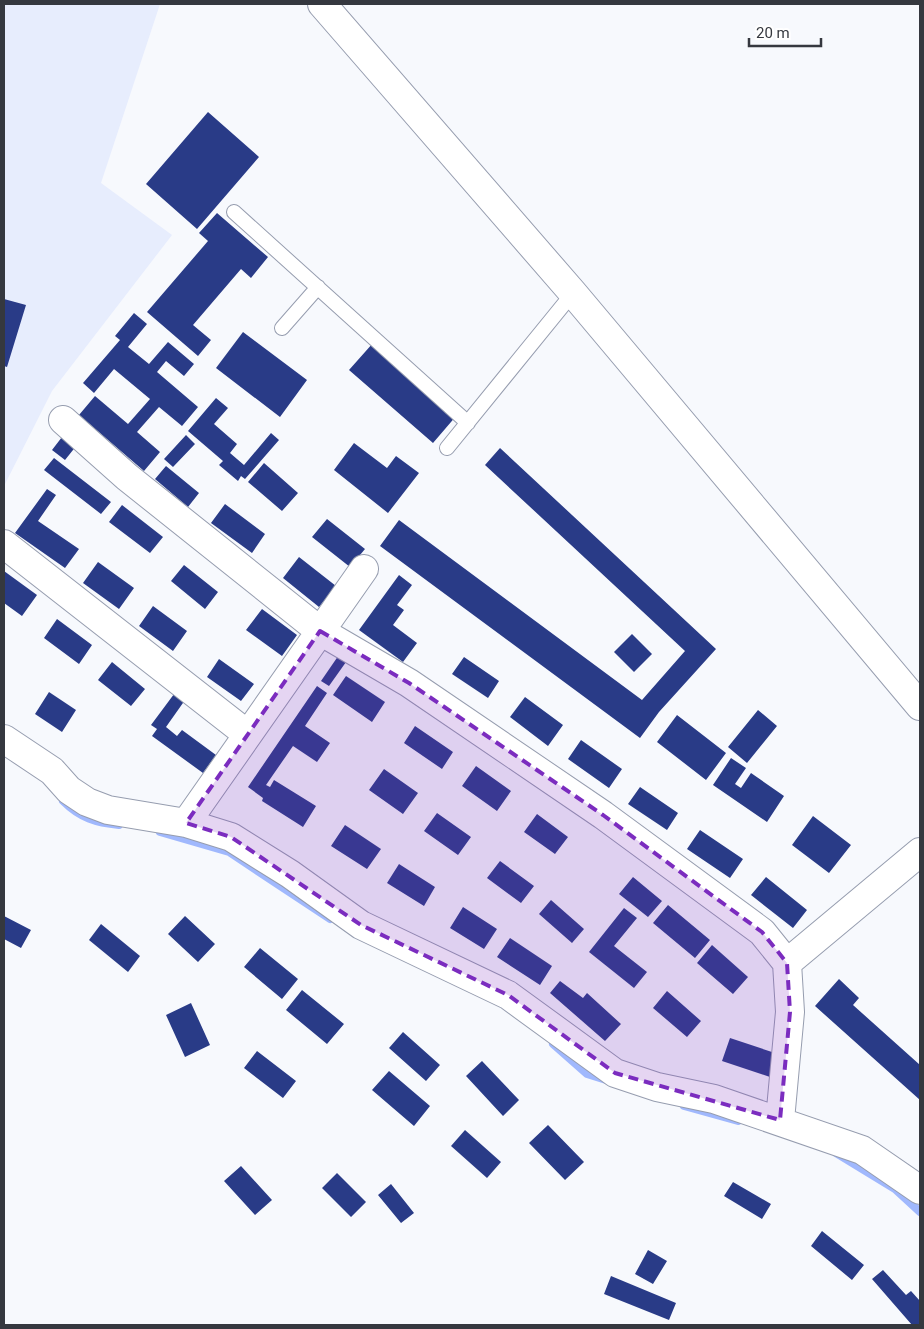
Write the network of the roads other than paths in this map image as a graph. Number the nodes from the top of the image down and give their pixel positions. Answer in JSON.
{"nodes":[{"id":1,"x":322,"y":4,"type":"edge"},
{"id":2,"x":234,"y":212,"type":"dead end"},
{"id":3,"x":318,"y":287,"type":"junction"},
{"id":4,"x":572,"y":293,"type":"junction"},
{"id":5,"x":282,"y":328,"type":"dead end"},
{"id":6,"x":63,"y":420,"type":"dead end"},
{"id":7,"x":468,"y":423,"type":"junction"},
{"id":8,"x":447,"y":448,"type":"dead end"},
{"id":9,"x":4,"y":544,"type":"edge"},
{"id":10,"x":364,"y":569,"type":"dead end"},
{"id":11,"x":320,"y":631,"type":"junction"},
{"id":12,"x":920,"y":706,"type":"edge"},
{"id":13,"x":247,"y":734,"type":"junction"},
{"id":14,"x":4,"y":739,"type":"edge"},
{"id":15,"x":186,"y":823,"type":"junction"},
{"id":16,"x":920,"y":852,"type":"edge"},
{"id":17,"x":787,"y":963,"type":"junction"},
{"id":18,"x":780,"y":1120,"type":"junction"},
{"id":19,"x":920,"y":1190,"type":"edge"}],
"edges":[{"from":1,"to":4,"type":"street"},
{"from":2,"to":3,"type":"lane"},
{"from":3,"to":5,"type":"lane"},
{"from":3,"to":7,"type":"lane"},
{"from":4,"to":7,"type":"lane"},
{"from":4,"to":12,"type":"street"},
{"from":6,"to":11,"type":"street"},
{"from":7,"to":8,"type":"lane"},
{"from":9,"to":13,"type":"street"},
{"from":10,"to":11,"type":"street"},
{"from":11,"to":13,"type":"street"},
{"from":11,"to":17,"type":"street"},
{"from":13,"to":15,"type":"street"},
{"from":14,"to":15,"type":"street"},
{"from":15,"to":18,"type":"street"},
{"from":16,"to":17,"type":"street"},
{"from":17,"to":18,"type":"street"},
{"from":18,"to":19,"type":"street"}]}
